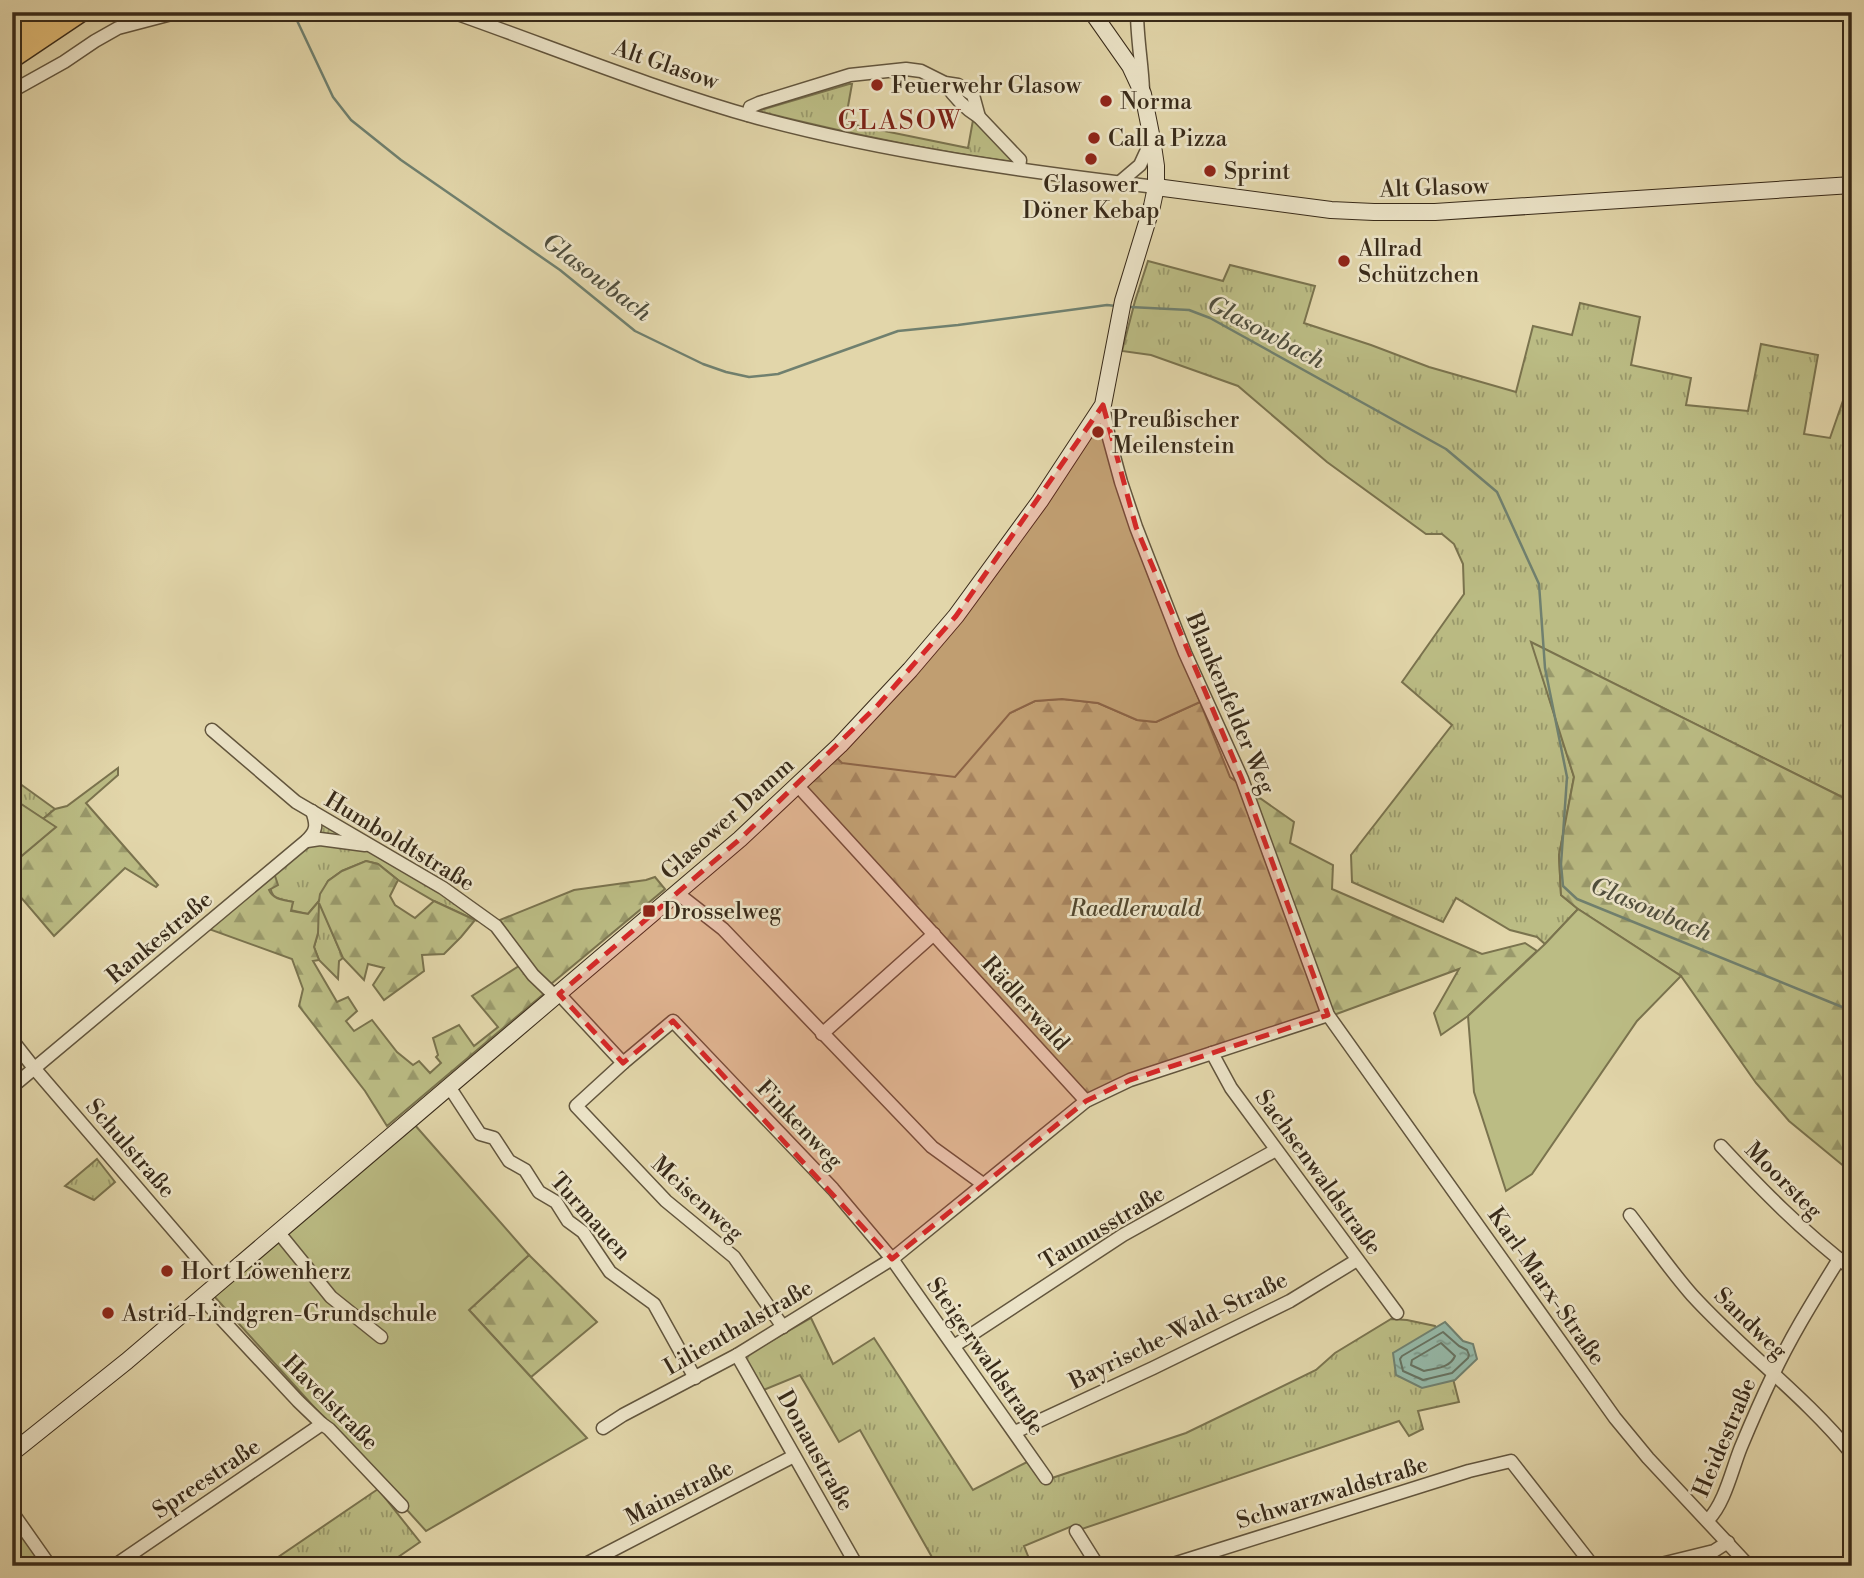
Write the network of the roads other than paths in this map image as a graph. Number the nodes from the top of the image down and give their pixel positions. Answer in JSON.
{"nodes":[{"id":1,"x":54,"y":12,"type":"edge"},
{"id":2,"x":79,"y":12,"type":"edge"},
{"id":3,"x":179,"y":12,"type":"edge"},
{"id":4,"x":452,"y":12,"type":"edge"},
{"id":5,"x":1092,"y":12,"type":"edge"},
{"id":6,"x":1137,"y":12,"type":"edge"},
{"id":7,"x":1137,"y":36,"type":"junction"},
{"id":8,"x":12,"y":39,"type":"edge"},
{"id":9,"x":1115,"y":44,"type":"junction"},
{"id":10,"x":12,"y":57,"type":"edge"},
{"id":11,"x":12,"y":91,"type":"edge"},
{"id":12,"x":1143,"y":94,"type":"junction"},
{"id":13,"x":748,"y":114,"type":"junction"},
{"id":14,"x":1152,"y":139,"type":"junction"},
{"id":15,"x":1019,"y":168,"type":"junction"},
{"id":16,"x":1120,"y":182,"type":"junction"},
{"id":17,"x":1852,"y":185,"type":"edge"},
{"id":18,"x":1156,"y":187,"type":"junction"},
{"id":19,"x":1103,"y":405,"type":"junction"},
{"id":20,"x":212,"y":730,"type":"dead end"},
{"id":21,"x":798,"y":786,"type":"junction"},
{"id":22,"x":312,"y":811,"type":"junction"},
{"id":23,"x":306,"y":841,"type":"junction"},
{"id":24,"x":372,"y":846,"type":"junction"},
{"id":25,"x":677,"y":893,"type":"junction"},
{"id":26,"x":934,"y":934,"type":"junction"},
{"id":27,"x":557,"y":995,"type":"junction"},
{"id":28,"x":1328,"y":1015,"type":"junction"},
{"id":29,"x":822,"y":1034,"type":"junction"},
{"id":30,"x":12,"y":1040,"type":"edge"},
{"id":31,"x":1212,"y":1054,"type":"junction"},
{"id":32,"x":623,"y":1063,"type":"junction"},
{"id":33,"x":34,"y":1068,"type":"junction"},
{"id":34,"x":12,"y":1087,"type":"edge"},
{"id":35,"x":450,"y":1087,"type":"junction"},
{"id":36,"x":1086,"y":1101,"type":"junction"},
{"id":37,"x":1721,"y":1146,"type":"dead end"},
{"id":38,"x":1276,"y":1150,"type":"junction"},
{"id":39,"x":983,"y":1184,"type":"junction"},
{"id":40,"x":1630,"y":1215,"type":"dead end"},
{"id":41,"x":279,"y":1233,"type":"junction"},
{"id":42,"x":892,"y":1259,"type":"junction"},
{"id":43,"x":1839,"y":1259,"type":"junction"},
{"id":44,"x":1357,"y":1260,"type":"junction"},
{"id":45,"x":1852,"y":1269,"type":"edge"},
{"id":46,"x":219,"y":1283,"type":"junction"},
{"id":47,"x":202,"y":1298,"type":"junction"},
{"id":48,"x":1397,"y":1312,"type":"dead end"},
{"id":49,"x":783,"y":1327,"type":"junction"},
{"id":50,"x":381,"y":1337,"type":"dead end"},
{"id":51,"x":954,"y":1346,"type":"junction"},
{"id":52,"x":737,"y":1355,"type":"junction"},
{"id":53,"x":1773,"y":1375,"type":"junction"},
{"id":54,"x":695,"y":1378,"type":"junction"},
{"id":55,"x":322,"y":1424,"type":"junction"},
{"id":56,"x":603,"y":1428,"type":"dead end"},
{"id":57,"x":1015,"y":1432,"type":"junction"},
{"id":58,"x":12,"y":1453,"type":"edge"},
{"id":59,"x":1852,"y":1454,"type":"edge"},
{"id":60,"x":794,"y":1456,"type":"junction"},
{"id":61,"x":1046,"y":1478,"type":"dead end"},
{"id":62,"x":402,"y":1506,"type":"dead end"},
{"id":63,"x":12,"y":1512,"type":"edge"},
{"id":64,"x":1708,"y":1520,"type":"junction"},
{"id":65,"x":1076,"y":1531,"type":"dead end"},
{"id":66,"x":1728,"y":1542,"type":"junction"},
{"id":67,"x":50,"y":1566,"type":"edge"},
{"id":68,"x":114,"y":1566,"type":"edge"},
{"id":69,"x":582,"y":1566,"type":"edge"},
{"id":70,"x":857,"y":1566,"type":"edge"},
{"id":71,"x":1098,"y":1566,"type":"edge"},
{"id":72,"x":1167,"y":1566,"type":"edge"},
{"id":73,"x":1593,"y":1566,"type":"edge"},
{"id":74,"x":1653,"y":1566,"type":"edge"},
{"id":75,"x":1749,"y":1566,"type":"edge"}],
"edges":[{"from":1,"to":8,"type":"highway"},
{"from":2,"to":10,"type":"highway"},
{"from":3,"to":11,"type":"street"},
{"from":4,"to":13,"type":"street","name":"Alt Glasow"},
{"from":5,"to":9,"type":"street","name":"Glasower Damm"},
{"from":6,"to":7,"type":"street"},
{"from":7,"to":9,"type":"street"},
{"from":7,"to":12,"type":"street"},
{"from":9,"to":12,"type":"street","name":"Glasower Damm"},
{"from":12,"to":14,"type":"street","name":"Glasower Damm"},
{"from":13,"to":15,"type":"street","name":"Alt Glasow"},
{"from":13,"to":15,"type":"street"},
{"from":14,"to":16,"type":"street"},
{"from":14,"to":18,"type":"street","name":"Glasower Damm"},
{"from":15,"to":16,"type":"street","name":"Alt Glasow"},
{"from":16,"to":18,"type":"street","name":"Alt Glasow"},
{"from":17,"to":18,"type":"street","name":"Alt Glasow"},
{"from":18,"to":19,"type":"street","name":"Glasower Damm"},
{"from":19,"to":21,"type":"street","name":"Glasower Damm"},
{"from":19,"to":28,"type":"street","name":"Blankenfelder Weg"},
{"from":20,"to":22,"type":"street","name":"Humboldtstraße"},
{"from":21,"to":25,"type":"street","name":"Glasower Damm"},
{"from":21,"to":26,"type":"street","name":"Rädlerwald"},
{"from":22,"to":23,"type":"street"},
{"from":22,"to":24,"type":"street","name":"Humboldtstraße"},
{"from":23,"to":24,"type":"street"},
{"from":23,"to":33,"type":"street","name":"Rankestraße"},
{"from":24,"to":27,"type":"street","name":"Humboldtstraße"},
{"from":25,"to":27,"type":"street","name":"Glasower Damm"},
{"from":25,"to":29,"type":"street"},
{"from":26,"to":29,"type":"street"},
{"from":26,"to":36,"type":"street","name":"Rädlerwald"},
{"from":27,"to":32,"type":"street","name":"Humboldtstraße"},
{"from":27,"to":35,"type":"street","name":"Glasower Damm"},
{"from":28,"to":31,"type":"street","name":"Lilienthalstraße"},
{"from":28,"to":64,"type":"street","name":"Karl-Marx-Straße"},
{"from":29,"to":39,"type":"street"},
{"from":30,"to":33,"type":"street","name":"Schulstraße"},
{"from":31,"to":36,"type":"street","name":"Lilienthalstraße"},
{"from":31,"to":38,"type":"street","name":"Sachsenwaldstraße"},
{"from":32,"to":42,"type":"street","name":"Finkenweg"},
{"from":32,"to":49,"type":"street","name":"Meisenweg"},
{"from":33,"to":34,"type":"street","name":"Rankestraße"},
{"from":33,"to":46,"type":"street","name":"Schulstraße"},
{"from":35,"to":41,"type":"street","name":"Glasower Damm"},
{"from":35,"to":54,"type":"street","name":"Turmauen"},
{"from":36,"to":39,"type":"street","name":"Lilienthalstraße"},
{"from":37,"to":43,"type":"street","name":"Moorsteg"},
{"from":38,"to":44,"type":"street","name":"Sachsenwaldstraße"},
{"from":38,"to":51,"type":"street","name":"Taunusstraße"},
{"from":39,"to":42,"type":"street","name":"Lilienthalstraße"},
{"from":40,"to":53,"type":"street","name":"Sandweg"},
{"from":41,"to":46,"type":"street","name":"Glasower Damm"},
{"from":41,"to":50,"type":"street"},
{"from":42,"to":49,"type":"street","name":"Lilienthalstraße"},
{"from":42,"to":51,"type":"street","name":"Steigerwaldstraße"},
{"from":43,"to":45,"type":"street","name":"Moorsteg"},
{"from":43,"to":53,"type":"street","name":"Heidestraße"},
{"from":44,"to":48,"type":"street","name":"Sachsenwaldstraße"},
{"from":44,"to":57,"type":"street","name":"Bayrische-Wald-Straße"},
{"from":46,"to":47,"type":"street","name":"Glasower Damm"},
{"from":47,"to":55,"type":"street","name":"Havelstraße"},
{"from":47,"to":58,"type":"street","name":"Glasower Damm"},
{"from":49,"to":52,"type":"street","name":"Lilienthalstraße"},
{"from":51,"to":57,"type":"street","name":"Steigerwaldstraße"},
{"from":52,"to":54,"type":"street","name":"Lilienthalstraße"},
{"from":52,"to":60,"type":"street","name":"Donaustraße"},
{"from":53,"to":59,"type":"street","name":"Sandweg"},
{"from":53,"to":64,"type":"street","name":"Heidestraße"},
{"from":54,"to":56,"type":"street","name":"Lilienthalstraße"},
{"from":55,"to":62,"type":"street","name":"Havelstraße"},
{"from":55,"to":68,"type":"street","name":"Spreestraße"},
{"from":57,"to":61,"type":"street","name":"Steigerwaldstraße"},
{"from":60,"to":69,"type":"street","name":"Mainstraße"},
{"from":60,"to":70,"type":"street","name":"Donaustraße"},
{"from":63,"to":67,"type":"street"},
{"from":64,"to":66,"type":"street","name":"Karl-Marx-Straße"},
{"from":65,"to":71,"type":"street"},
{"from":66,"to":74,"type":"street"},
{"from":66,"to":75,"type":"street","name":"Karl-Marx-Straße"},
{"from":72,"to":73,"type":"street","name":"Schwarzwaldstraße"}]}
